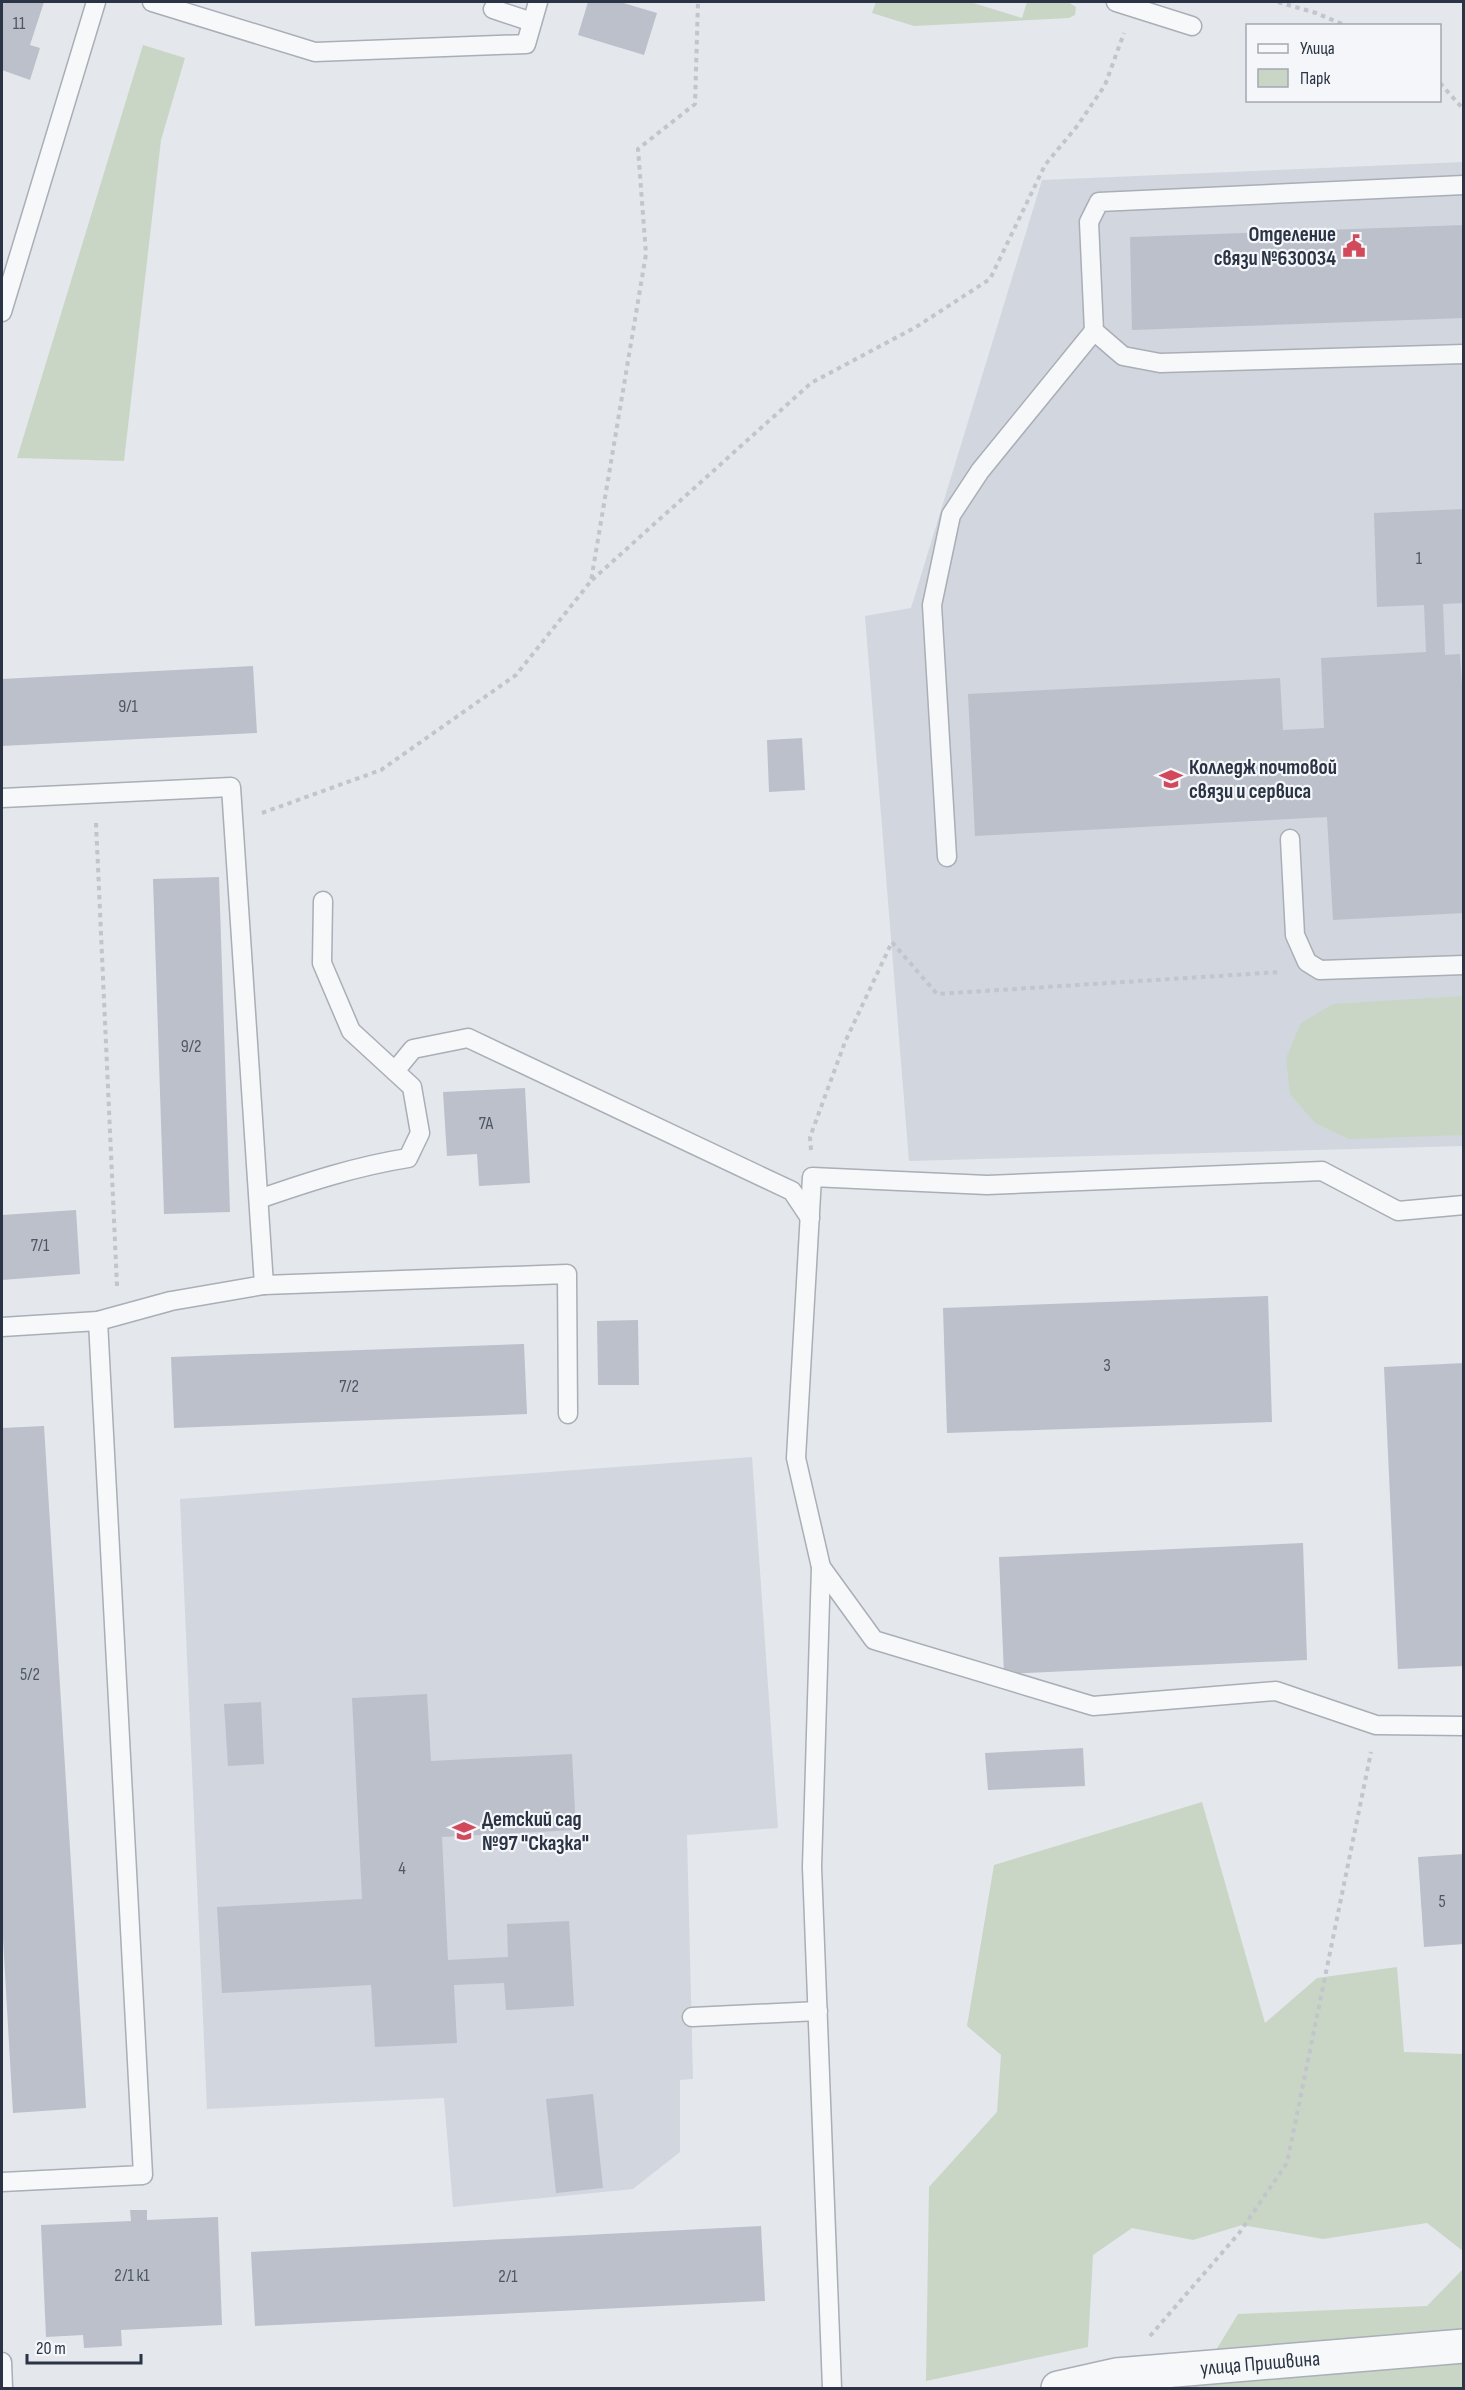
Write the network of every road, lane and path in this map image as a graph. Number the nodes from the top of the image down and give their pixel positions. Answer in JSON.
{"nodes":[{"id":1,"x":96,"y":2,"type":"edge"},
{"id":2,"x":152,"y":2,"type":"edge"},
{"id":3,"x":538,"y":2,"type":"edge"},
{"id":4,"x":698,"y":2,"type":"edge"},
{"id":5,"x":1116,"y":2,"type":"edge"},
{"id":6,"x":1278,"y":2,"type":"edge"},
{"id":7,"x":493,"y":9,"type":"dead end"},
{"id":8,"x":532,"y":22,"type":"junction"},
{"id":9,"x":1341,"y":24,"type":"edge"},
{"id":10,"x":1192,"y":26,"type":"dead end"},
{"id":11,"x":1126,"y":28,"type":"dead end"},
{"id":12,"x":1441,"y":84,"type":"edge"},
{"id":13,"x":1464,"y":110,"type":"edge"},
{"id":14,"x":1464,"y":185,"type":"edge"},
{"id":15,"x":2,"y":312,"type":"edge"},
{"id":16,"x":1094,"y":331,"type":"junction"},
{"id":17,"x":1464,"y":354,"type":"edge"},
{"id":18,"x":591,"y":581,"type":"junction"},
{"id":19,"x":95,"y":793,"type":"junction"},
{"id":20,"x":2,"y":798,"type":"edge"},
{"id":21,"x":233,"y":823,"type":"junction"},
{"id":22,"x":1290,"y":839,"type":"dead end"},
{"id":23,"x":947,"y":857,"type":"dead end"},
{"id":24,"x":323,"y":901,"type":"dead end"},
{"id":25,"x":1464,"y":965,"type":"edge"},
{"id":26,"x":1320,"y":970,"type":"junction"},
{"id":27,"x":395,"y":1071,"type":"junction"},
{"id":28,"x":812,"y":1177,"type":"junction"},
{"id":29,"x":259,"y":1199,"type":"junction"},
{"id":30,"x":1464,"y":1205,"type":"edge"},
{"id":31,"x":810,"y":1218,"type":"junction"},
{"id":32,"x":264,"y":1285,"type":"junction"},
{"id":33,"x":119,"y":1316,"type":"junction"},
{"id":34,"x":98,"y":1320,"type":"junction"},
{"id":35,"x":2,"y":1327,"type":"edge"},
{"id":36,"x":568,"y":1414,"type":"dead end"},
{"id":37,"x":821,"y":1567,"type":"junction"},
{"id":38,"x":1376,"y":1725,"type":"junction"},
{"id":39,"x":1464,"y":1726,"type":"edge"},
{"id":40,"x":818,"y":2011,"type":"junction"},
{"id":41,"x":692,"y":2017,"type":"dead end"},
{"id":42,"x":2,"y":2181,"type":"edge"},
{"id":43,"x":1464,"y":2346,"type":"edge"},
{"id":44,"x":2,"y":2362,"type":"edge"},
{"id":45,"x":1116,"y":2375,"type":"junction"},
{"id":46,"x":3,"y":2388,"type":"edge"},
{"id":47,"x":832,"y":2388,"type":"edge"},
{"id":48,"x":1058,"y":2388,"type":"edge"}],
"edges":[{"from":1,"to":15,"type":"lane"},
{"from":2,"to":8,"type":"lane"},
{"from":3,"to":8,"type":"lane"},
{"from":4,"to":18,"type":"path"},
{"from":5,"to":10,"type":"lane"},
{"from":6,"to":9,"type":"path"},
{"from":7,"to":8,"type":"lane"},
{"from":11,"to":18,"type":"path"},
{"from":12,"to":13,"type":"path"},
{"from":14,"to":16,"type":"lane"},
{"from":16,"to":17,"type":"lane"},
{"from":16,"to":23,"type":"lane"},
{"from":18,"to":21,"type":"path"},
{"from":19,"to":20,"type":"lane"},
{"from":19,"to":21,"type":"lane"},
{"from":19,"to":33,"type":"path"},
{"from":21,"to":29,"type":"lane"},
{"from":22,"to":26,"type":"lane"},
{"from":24,"to":27,"type":"lane"},
{"from":25,"to":26,"type":"lane"},
{"from":26,"to":28,"type":"path"},
{"from":27,"to":29,"type":"lane"},
{"from":27,"to":31,"type":"lane"},
{"from":28,"to":30,"type":"lane"},
{"from":28,"to":31,"type":"lane"},
{"from":29,"to":32,"type":"lane"},
{"from":31,"to":37,"type":"lane"},
{"from":32,"to":33,"type":"lane"},
{"from":32,"to":36,"type":"lane"},
{"from":33,"to":34,"type":"lane"},
{"from":34,"to":35,"type":"lane"},
{"from":34,"to":42,"type":"lane"},
{"from":37,"to":38,"type":"lane"},
{"from":37,"to":40,"type":"lane"},
{"from":38,"to":39,"type":"lane"},
{"from":38,"to":45,"type":"path"},
{"from":40,"to":41,"type":"lane"},
{"from":40,"to":47,"type":"lane"},
{"from":43,"to":45,"type":"street","name":"улица Пришвина"},
{"from":44,"to":46,"type":"lane"},
{"from":45,"to":48,"type":"street","name":"улица Пришвина"}]}
